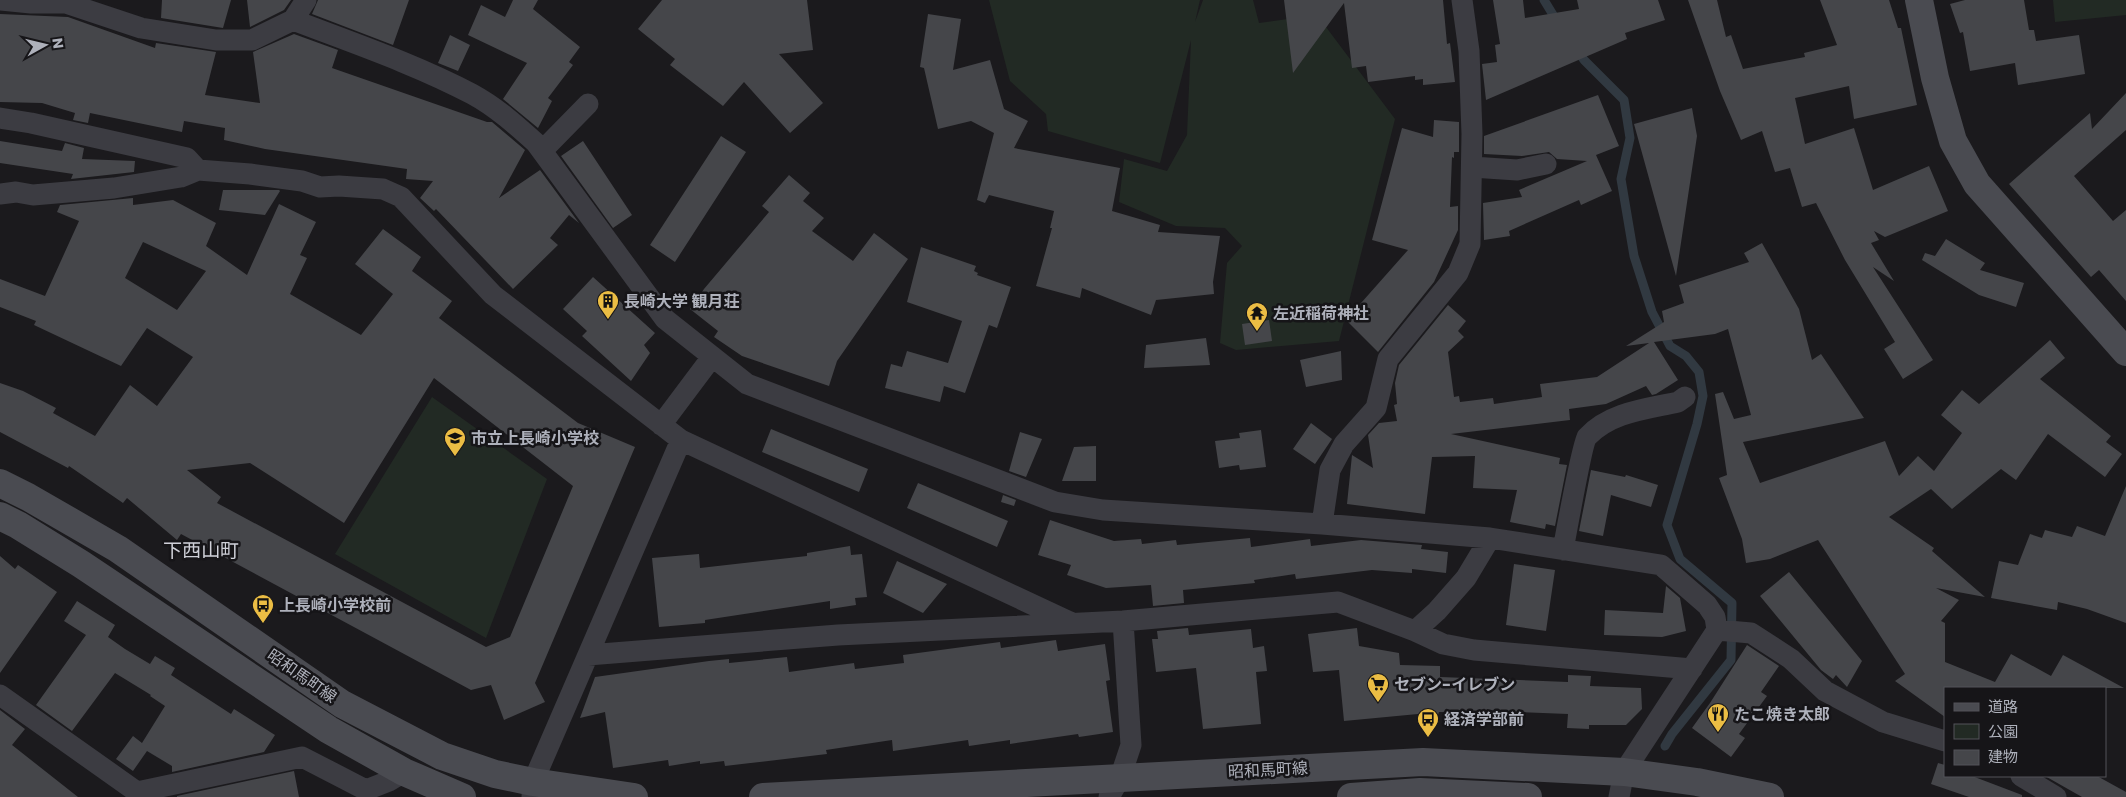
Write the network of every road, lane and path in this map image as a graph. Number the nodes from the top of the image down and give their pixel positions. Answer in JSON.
{"nodes":[{"id":1,"x":0,"y":0,"type":"edge"},
{"id":2,"x":306,"y":0,"type":"edge"},
{"id":3,"x":1462,"y":0,"type":"edge"},
{"id":4,"x":1919,"y":0,"type":"edge"},
{"id":5,"x":293,"y":20,"type":"junction"},
{"id":6,"x":588,"y":104,"type":"dead end"},
{"id":7,"x":0,"y":118,"type":"edge"},
{"id":8,"x":542,"y":151,"type":"junction"},
{"id":9,"x":1546,"y":164,"type":"dead end"},
{"id":10,"x":1472,"y":167,"type":"junction"},
{"id":11,"x":198,"y":170,"type":"junction"},
{"id":12,"x":0,"y":194,"type":"edge"},
{"id":13,"x":2126,"y":352,"type":"edge"},
{"id":14,"x":712,"y":357,"type":"junction"},
{"id":15,"x":1685,"y":397,"type":"dead end"},
{"id":16,"x":661,"y":425,"type":"junction"},
{"id":17,"x":681,"y":440,"type":"junction"},
{"id":18,"x":0,"y":484,"type":"edge"},
{"id":19,"x":0,"y":516,"type":"edge"},
{"id":20,"x":1322,"y":524,"type":"junction"},
{"id":21,"x":1490,"y":538,"type":"junction"},
{"id":22,"x":1563,"y":550,"type":"junction"},
{"id":23,"x":1122,"y":621,"type":"junction"},
{"id":24,"x":1072,"y":623,"type":"junction"},
{"id":25,"x":1723,"y":630,"type":"junction"},
{"id":26,"x":1415,"y":631,"type":"junction"},
{"id":27,"x":588,"y":655,"type":"junction"},
{"id":28,"x":1692,"y":669,"type":"junction"},
{"id":29,"x":0,"y":695,"type":"edge"},
{"id":30,"x":1944,"y":741,"type":"edge"},
{"id":31,"x":404,"y":772,"type":"junction"},
{"id":32,"x":2023,"y":777,"type":"edge"},
{"id":33,"x":1621,"y":784,"type":"edge"},
{"id":34,"x":1114,"y":788,"type":"edge"},
{"id":35,"x":532,"y":790,"type":"edge"},
{"id":36,"x":462,"y":797,"type":"edge"},
{"id":37,"x":634,"y":797,"type":"edge"},
{"id":38,"x":763,"y":797,"type":"edge"},
{"id":39,"x":1351,"y":797,"type":"edge"},
{"id":40,"x":1528,"y":797,"type":"edge"},
{"id":41,"x":1770,"y":797,"type":"edge"},
{"id":42,"x":2056,"y":797,"type":"edge"}],
"edges":[{"from":1,"to":5,"type":"street"},
{"from":2,"to":5,"type":"street"},
{"from":3,"to":10,"type":"street"},
{"from":4,"to":13,"type":"main road"},
{"from":5,"to":8,"type":"street"},
{"from":6,"to":8,"type":"street"},
{"from":7,"to":11,"type":"street"},
{"from":8,"to":14,"type":"street"},
{"from":9,"to":10,"type":"street"},
{"from":10,"to":20,"type":"street"},
{"from":11,"to":12,"type":"street"},
{"from":11,"to":16,"type":"street"},
{"from":14,"to":16,"type":"street"},
{"from":14,"to":20,"type":"street"},
{"from":15,"to":22,"type":"street"},
{"from":16,"to":17,"type":"street"},
{"from":17,"to":24,"type":"street"},
{"from":17,"to":27,"type":"street"},
{"from":18,"to":35,"type":"main road","name":"昭和馬町線"},
{"from":19,"to":31,"type":"main road","name":"昭和馬町線"},
{"from":20,"to":21,"type":"street"},
{"from":21,"to":22,"type":"street"},
{"from":21,"to":26,"type":"street"},
{"from":22,"to":25,"type":"street"},
{"from":23,"to":24,"type":"street"},
{"from":23,"to":26,"type":"street"},
{"from":23,"to":34,"type":"street"},
{"from":24,"to":27,"type":"street"},
{"from":25,"to":28,"type":"street"},
{"from":25,"to":30,"type":"street"},
{"from":26,"to":28,"type":"street"},
{"from":27,"to":35,"type":"street"},
{"from":28,"to":33,"type":"street"},
{"from":29,"to":31,"type":"street"},
{"from":31,"to":36,"type":"main road","name":"昭和馬町線"},
{"from":32,"to":42,"type":"street"},
{"from":33,"to":34,"type":"main road","name":"昭和馬町線"},
{"from":33,"to":41,"type":"main road","name":"昭和馬町線"},
{"from":34,"to":38,"type":"main road","name":"昭和馬町線"},
{"from":35,"to":37,"type":"main road","name":"昭和馬町線"},
{"from":39,"to":40,"type":"main road"}]}
